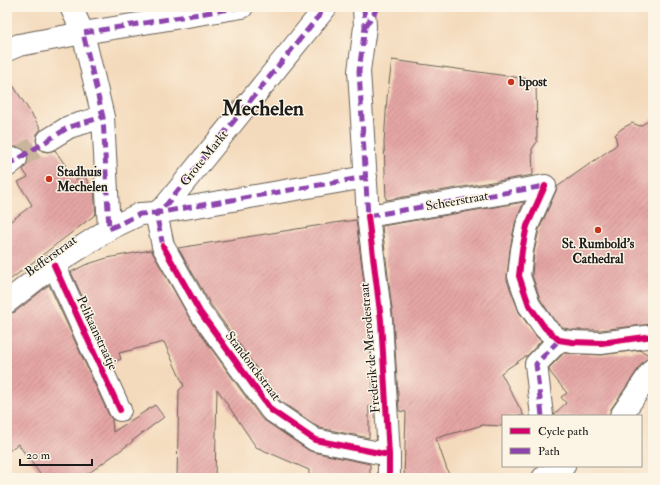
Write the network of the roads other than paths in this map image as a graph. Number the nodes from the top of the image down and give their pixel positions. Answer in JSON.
{"nodes":[{"id":1,"x":242,"y":7,"type":"edge"},
{"id":2,"x":326,"y":7,"type":"edge"},
{"id":3,"x":378,"y":7,"type":"edge"},
{"id":4,"x":365,"y":17,"type":"edge"},
{"id":5,"x":76,"y":19,"type":"edge"},
{"id":6,"x":7,"y":50,"type":"edge"},
{"id":7,"x":103,"y":117,"type":"junction"},
{"id":8,"x":48,"y":140,"type":"tunnel mouth"},
{"id":9,"x":366,"y":177,"type":"junction"},
{"id":10,"x":156,"y":213,"type":"junction"},
{"id":11,"x":368,"y":216,"type":"junction"},
{"id":12,"x":109,"y":229,"type":"junction"},
{"id":13,"x":54,"y":266,"type":"junction"},
{"id":14,"x":7,"y":302,"type":"edge"},
{"id":15,"x":653,"y":336,"type":"edge"},
{"id":16,"x":559,"y":340,"type":"junction"},
{"id":17,"x":653,"y":369,"type":"edge"},
{"id":18,"x":120,"y":410,"type":"dead end"},
{"id":19,"x":542,"y":415,"type":"edge"},
{"id":20,"x":623,"y":415,"type":"edge"},
{"id":21,"x":389,"y":455,"type":"junction"},
{"id":22,"x":563,"y":467,"type":"edge"},
{"id":23,"x":389,"y":478,"type":"edge"},
{"id":24,"x":543,"y":478,"type":"edge"}],
"edges":[{"from":1,"to":5,"type":"street"},
{"from":2,"to":10,"type":"street","name":"Grote Markt"},
{"from":3,"to":4,"type":"street"},
{"from":4,"to":9,"type":"street"},
{"from":5,"to":6,"type":"street"},
{"from":5,"to":7,"type":"street"},
{"from":7,"to":8,"type":"street"},
{"from":7,"to":12,"type":"street"},
{"from":9,"to":10,"type":"street","name":"Grote Markt"},
{"from":9,"to":11,"type":"street"},
{"from":10,"to":12,"type":"street","name":"Grote Markt"},
{"from":10,"to":21,"type":"street","name":"Standonckstraat"},
{"from":11,"to":16,"type":"street","name":"Scheerstraat"},
{"from":11,"to":21,"type":"street","name":"Frederik de Merodestraat"},
{"from":12,"to":13,"type":"street","name":"Befferstraat"},
{"from":13,"to":14,"type":"street","name":"Befferstraat"},
{"from":13,"to":18,"type":"street","name":"Pelikaanstraatje"},
{"from":15,"to":16,"type":"street"},
{"from":16,"to":19,"type":"street"},
{"from":17,"to":20,"type":"street"},
{"from":21,"to":23,"type":"street","name":"Frederik de Merodestraat"},
{"from":22,"to":24,"type":"street"}]}
